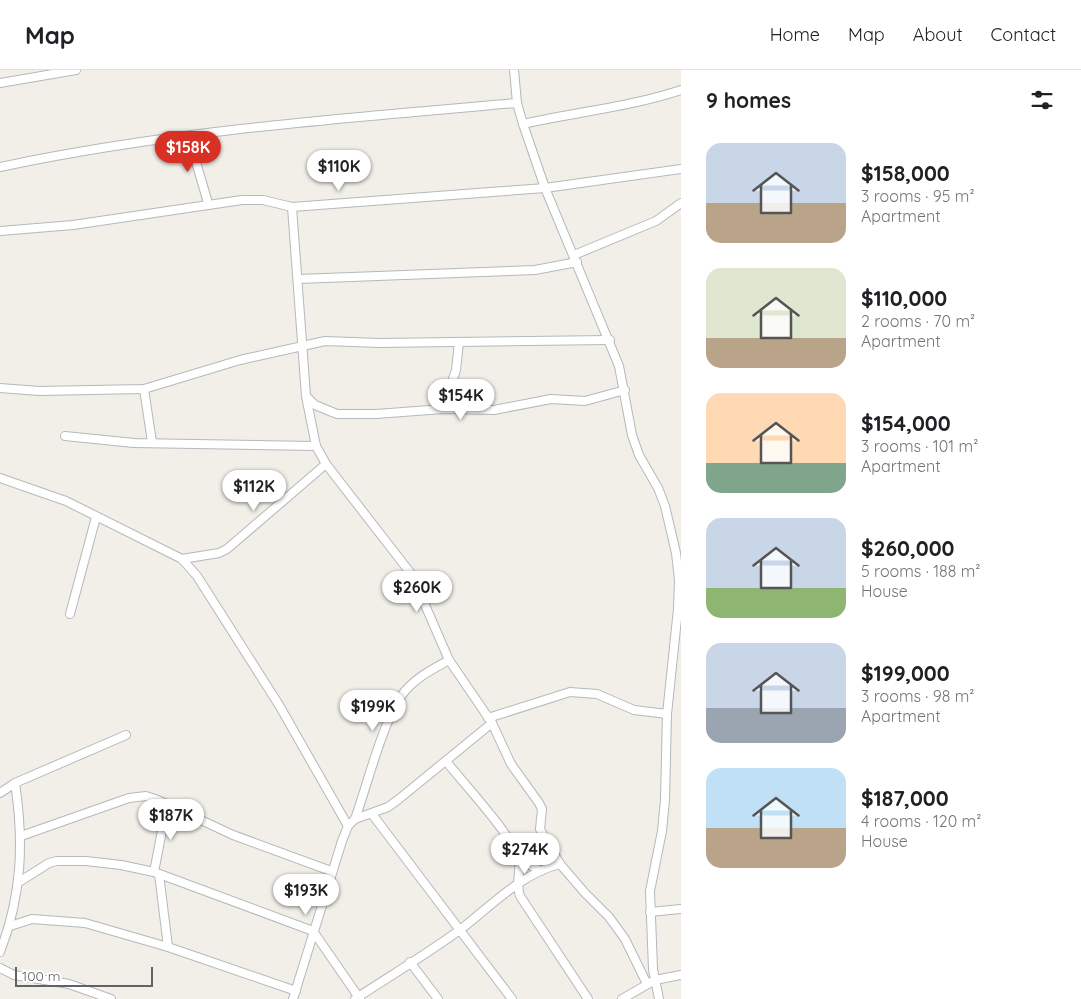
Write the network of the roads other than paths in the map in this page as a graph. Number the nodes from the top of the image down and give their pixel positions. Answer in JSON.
{"nodes":[{"id":1,"x":76,"y":70,"type":"edge"},
{"id":2,"x":514,"y":70,"type":"edge"},
{"id":3,"x":0,"y":83,"type":"edge"},
{"id":4,"x":681,"y":90,"type":"edge"},
{"id":5,"x":517,"y":103,"type":"junction"},
{"id":6,"x":523,"y":124,"type":"junction"},
{"id":7,"x":176,"y":138,"type":"junction"},
{"id":8,"x":0,"y":167,"type":"edge"},
{"id":9,"x":681,"y":168,"type":"edge"},
{"id":10,"x":545,"y":188,"type":"junction"},
{"id":11,"x":208,"y":203,"type":"junction"},
{"id":12,"x":681,"y":203,"type":"edge"},
{"id":13,"x":292,"y":207,"type":"junction"},
{"id":14,"x":0,"y":230,"type":"edge"},
{"id":15,"x":575,"y":259,"type":"junction"},
{"id":16,"x":298,"y":279,"type":"junction"},
{"id":17,"x":610,"y":340,"type":"junction"},
{"id":18,"x":459,"y":342,"type":"junction"},
{"id":19,"x":302,"y":345,"type":"junction"},
{"id":20,"x":0,"y":388,"type":"edge"},
{"id":21,"x":144,"y":388,"type":"junction"},
{"id":22,"x":625,"y":390,"type":"junction"},
{"id":23,"x":306,"y":396,"type":"junction"},
{"id":24,"x":443,"y":409,"type":"junction"},
{"id":25,"x":65,"y":436,"type":"dead end"},
{"id":26,"x":152,"y":442,"type":"junction"},
{"id":27,"x":316,"y":446,"type":"junction"},
{"id":28,"x":326,"y":464,"type":"junction"},
{"id":29,"x":0,"y":478,"type":"edge"},
{"id":30,"x":96,"y":517,"type":"junction"},
{"id":31,"x":182,"y":559,"type":"junction"},
{"id":32,"x":70,"y":614,"type":"dead end"},
{"id":33,"x":449,"y":660,"type":"junction"},
{"id":34,"x":667,"y":714,"type":"junction"},
{"id":35,"x":490,"y":720,"type":"junction"},
{"id":36,"x":126,"y":735,"type":"dead end"},
{"id":37,"x":446,"y":761,"type":"junction"},
{"id":38,"x":15,"y":783,"type":"junction"},
{"id":39,"x":0,"y":793,"type":"edge"},
{"id":40,"x":167,"y":805,"type":"junction"},
{"id":41,"x":372,"y":814,"type":"junction"},
{"id":42,"x":355,"y":819,"type":"junction"},
{"id":43,"x":348,"y":826,"type":"junction"},
{"id":44,"x":21,"y":836,"type":"junction"},
{"id":45,"x":519,"y":859,"type":"junction"},
{"id":46,"x":560,"y":864,"type":"junction"},
{"id":47,"x":541,"y":870,"type":"junction"},
{"id":48,"x":331,"y":871,"type":"junction"},
{"id":49,"x":156,"y":873,"type":"junction"},
{"id":50,"x":19,"y":882,"type":"junction"},
{"id":51,"x":517,"y":885,"type":"junction"},
{"id":52,"x":681,"y":909,"type":"edge"},
{"id":53,"x":650,"y":912,"type":"junction"},
{"id":54,"x":10,"y":926,"type":"junction"},
{"id":55,"x":460,"y":929,"type":"junction"},
{"id":56,"x":313,"y":931,"type":"junction"},
{"id":57,"x":168,"y":947,"type":"junction"},
{"id":58,"x":0,"y":952,"type":"edge"},
{"id":59,"x":410,"y":962,"type":"junction"},
{"id":60,"x":0,"y":968,"type":"edge"},
{"id":61,"x":681,"y":975,"type":"edge"},
{"id":62,"x":655,"y":980,"type":"junction"},
{"id":63,"x":646,"y":984,"type":"junction"},
{"id":64,"x":294,"y":995,"type":"edge"},
{"id":65,"x":358,"y":998,"type":"edge"},
{"id":66,"x":111,"y":999,"type":"edge"},
{"id":67,"x":438,"y":999,"type":"edge"},
{"id":68,"x":512,"y":999,"type":"edge"},
{"id":69,"x":588,"y":999,"type":"edge"},
{"id":70,"x":622,"y":999,"type":"edge"},
{"id":71,"x":659,"y":999,"type":"edge"}],
"edges":[{"from":1,"to":3,"type":"street"},
{"from":2,"to":5,"type":"street"},
{"from":4,"to":6,"type":"street"},
{"from":5,"to":6,"type":"street"},
{"from":5,"to":7,"type":"street"},
{"from":6,"to":10,"type":"street"},
{"from":7,"to":8,"type":"street"},
{"from":7,"to":11,"type":"street"},
{"from":9,"to":10,"type":"street"},
{"from":10,"to":13,"type":"street"},
{"from":10,"to":15,"type":"street"},
{"from":11,"to":13,"type":"street"},
{"from":11,"to":14,"type":"street"},
{"from":12,"to":15,"type":"street"},
{"from":13,"to":16,"type":"street"},
{"from":15,"to":16,"type":"street"},
{"from":15,"to":17,"type":"street"},
{"from":16,"to":19,"type":"street"},
{"from":17,"to":18,"type":"street"},
{"from":17,"to":22,"type":"street"},
{"from":18,"to":19,"type":"street"},
{"from":18,"to":24,"type":"street"},
{"from":19,"to":21,"type":"street"},
{"from":19,"to":23,"type":"street"},
{"from":20,"to":21,"type":"street"},
{"from":21,"to":26,"type":"street"},
{"from":22,"to":24,"type":"street"},
{"from":22,"to":34,"type":"street"},
{"from":23,"to":24,"type":"street"},
{"from":23,"to":27,"type":"street"},
{"from":25,"to":26,"type":"street"},
{"from":26,"to":27,"type":"street"},
{"from":27,"to":28,"type":"street"},
{"from":28,"to":31,"type":"street"},
{"from":28,"to":33,"type":"street"},
{"from":29,"to":30,"type":"street"},
{"from":30,"to":31,"type":"street"},
{"from":30,"to":32,"type":"street"},
{"from":31,"to":43,"type":"street"},
{"from":33,"to":35,"type":"street"},
{"from":33,"to":42,"type":"street"},
{"from":34,"to":35,"type":"street"},
{"from":34,"to":53,"type":"street"},
{"from":35,"to":37,"type":"street"},
{"from":35,"to":46,"type":"street"},
{"from":36,"to":38,"type":"street"},
{"from":37,"to":41,"type":"street"},
{"from":37,"to":45,"type":"street"},
{"from":38,"to":39,"type":"street"},
{"from":38,"to":44,"type":"street"},
{"from":40,"to":44,"type":"street"},
{"from":40,"to":48,"type":"street"},
{"from":40,"to":49,"type":"street"},
{"from":41,"to":42,"type":"street"},
{"from":41,"to":55,"type":"street"},
{"from":42,"to":43,"type":"street"},
{"from":43,"to":48,"type":"street"},
{"from":44,"to":50,"type":"street"},
{"from":45,"to":47,"type":"street"},
{"from":45,"to":51,"type":"street"},
{"from":46,"to":47,"type":"street"},
{"from":46,"to":63,"type":"street"},
{"from":47,"to":51,"type":"street"},
{"from":48,"to":56,"type":"street"},
{"from":49,"to":50,"type":"street"},
{"from":49,"to":56,"type":"street"},
{"from":49,"to":57,"type":"street"},
{"from":50,"to":54,"type":"street"},
{"from":51,"to":55,"type":"street"},
{"from":51,"to":69,"type":"street"},
{"from":52,"to":53,"type":"street"},
{"from":53,"to":62,"type":"street"},
{"from":54,"to":57,"type":"street"},
{"from":54,"to":58,"type":"street"},
{"from":55,"to":59,"type":"street"},
{"from":55,"to":68,"type":"street"},
{"from":56,"to":64,"type":"street"},
{"from":56,"to":65,"type":"street"},
{"from":57,"to":64,"type":"street"},
{"from":59,"to":65,"type":"street"},
{"from":59,"to":67,"type":"street"},
{"from":60,"to":66,"type":"street"},
{"from":61,"to":62,"type":"street"},
{"from":62,"to":63,"type":"street"},
{"from":62,"to":71,"type":"street"},
{"from":63,"to":70,"type":"street"}]}
